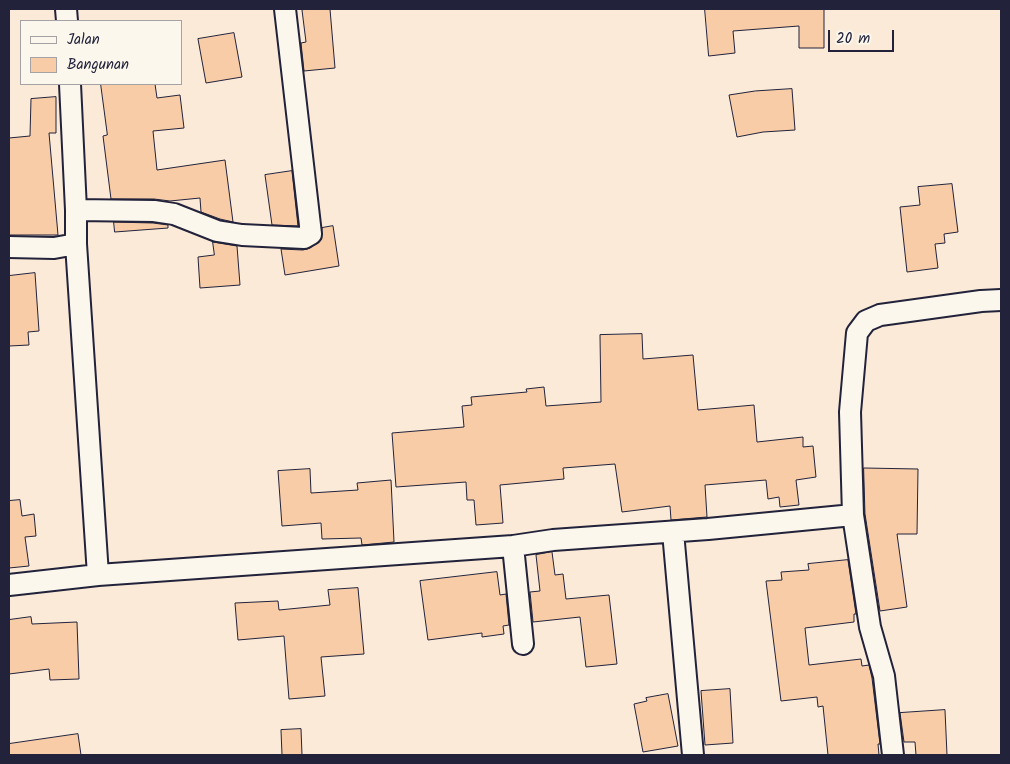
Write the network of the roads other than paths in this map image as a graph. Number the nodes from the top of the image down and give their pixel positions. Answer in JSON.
{"nodes":[{"id":1,"x":285,"y":9,"type":"edge"},
{"id":2,"x":70,"y":85,"type":"edge"},
{"id":3,"x":76,"y":210,"type":"junction"},
{"id":4,"x":76,"y":244,"type":"junction"},
{"id":5,"x":9,"y":247,"type":"edge"},
{"id":6,"x":1001,"y":300,"type":"edge"},
{"id":7,"x":853,"y":515,"type":"junction"},
{"id":8,"x":673,"y":532,"type":"junction"},
{"id":9,"x":513,"y":546,"type":"junction"},
{"id":10,"x":98,"y":575,"type":"junction"},
{"id":11,"x":9,"y":585,"type":"edge"},
{"id":12,"x":523,"y":644,"type":"dead end"},
{"id":13,"x":694,"y":755,"type":"edge"},
{"id":14,"x":893,"y":755,"type":"edge"}],
"edges":[{"from":1,"to":3,"type":"street"},
{"from":2,"to":3,"type":"street"},
{"from":3,"to":4,"type":"street"},
{"from":4,"to":5,"type":"street"},
{"from":4,"to":10,"type":"street"},
{"from":6,"to":7,"type":"street"},
{"from":7,"to":8,"type":"street"},
{"from":7,"to":14,"type":"street"},
{"from":8,"to":9,"type":"street"},
{"from":8,"to":13,"type":"street"},
{"from":9,"to":10,"type":"street"},
{"from":9,"to":12,"type":"street"},
{"from":10,"to":11,"type":"street"}]}
